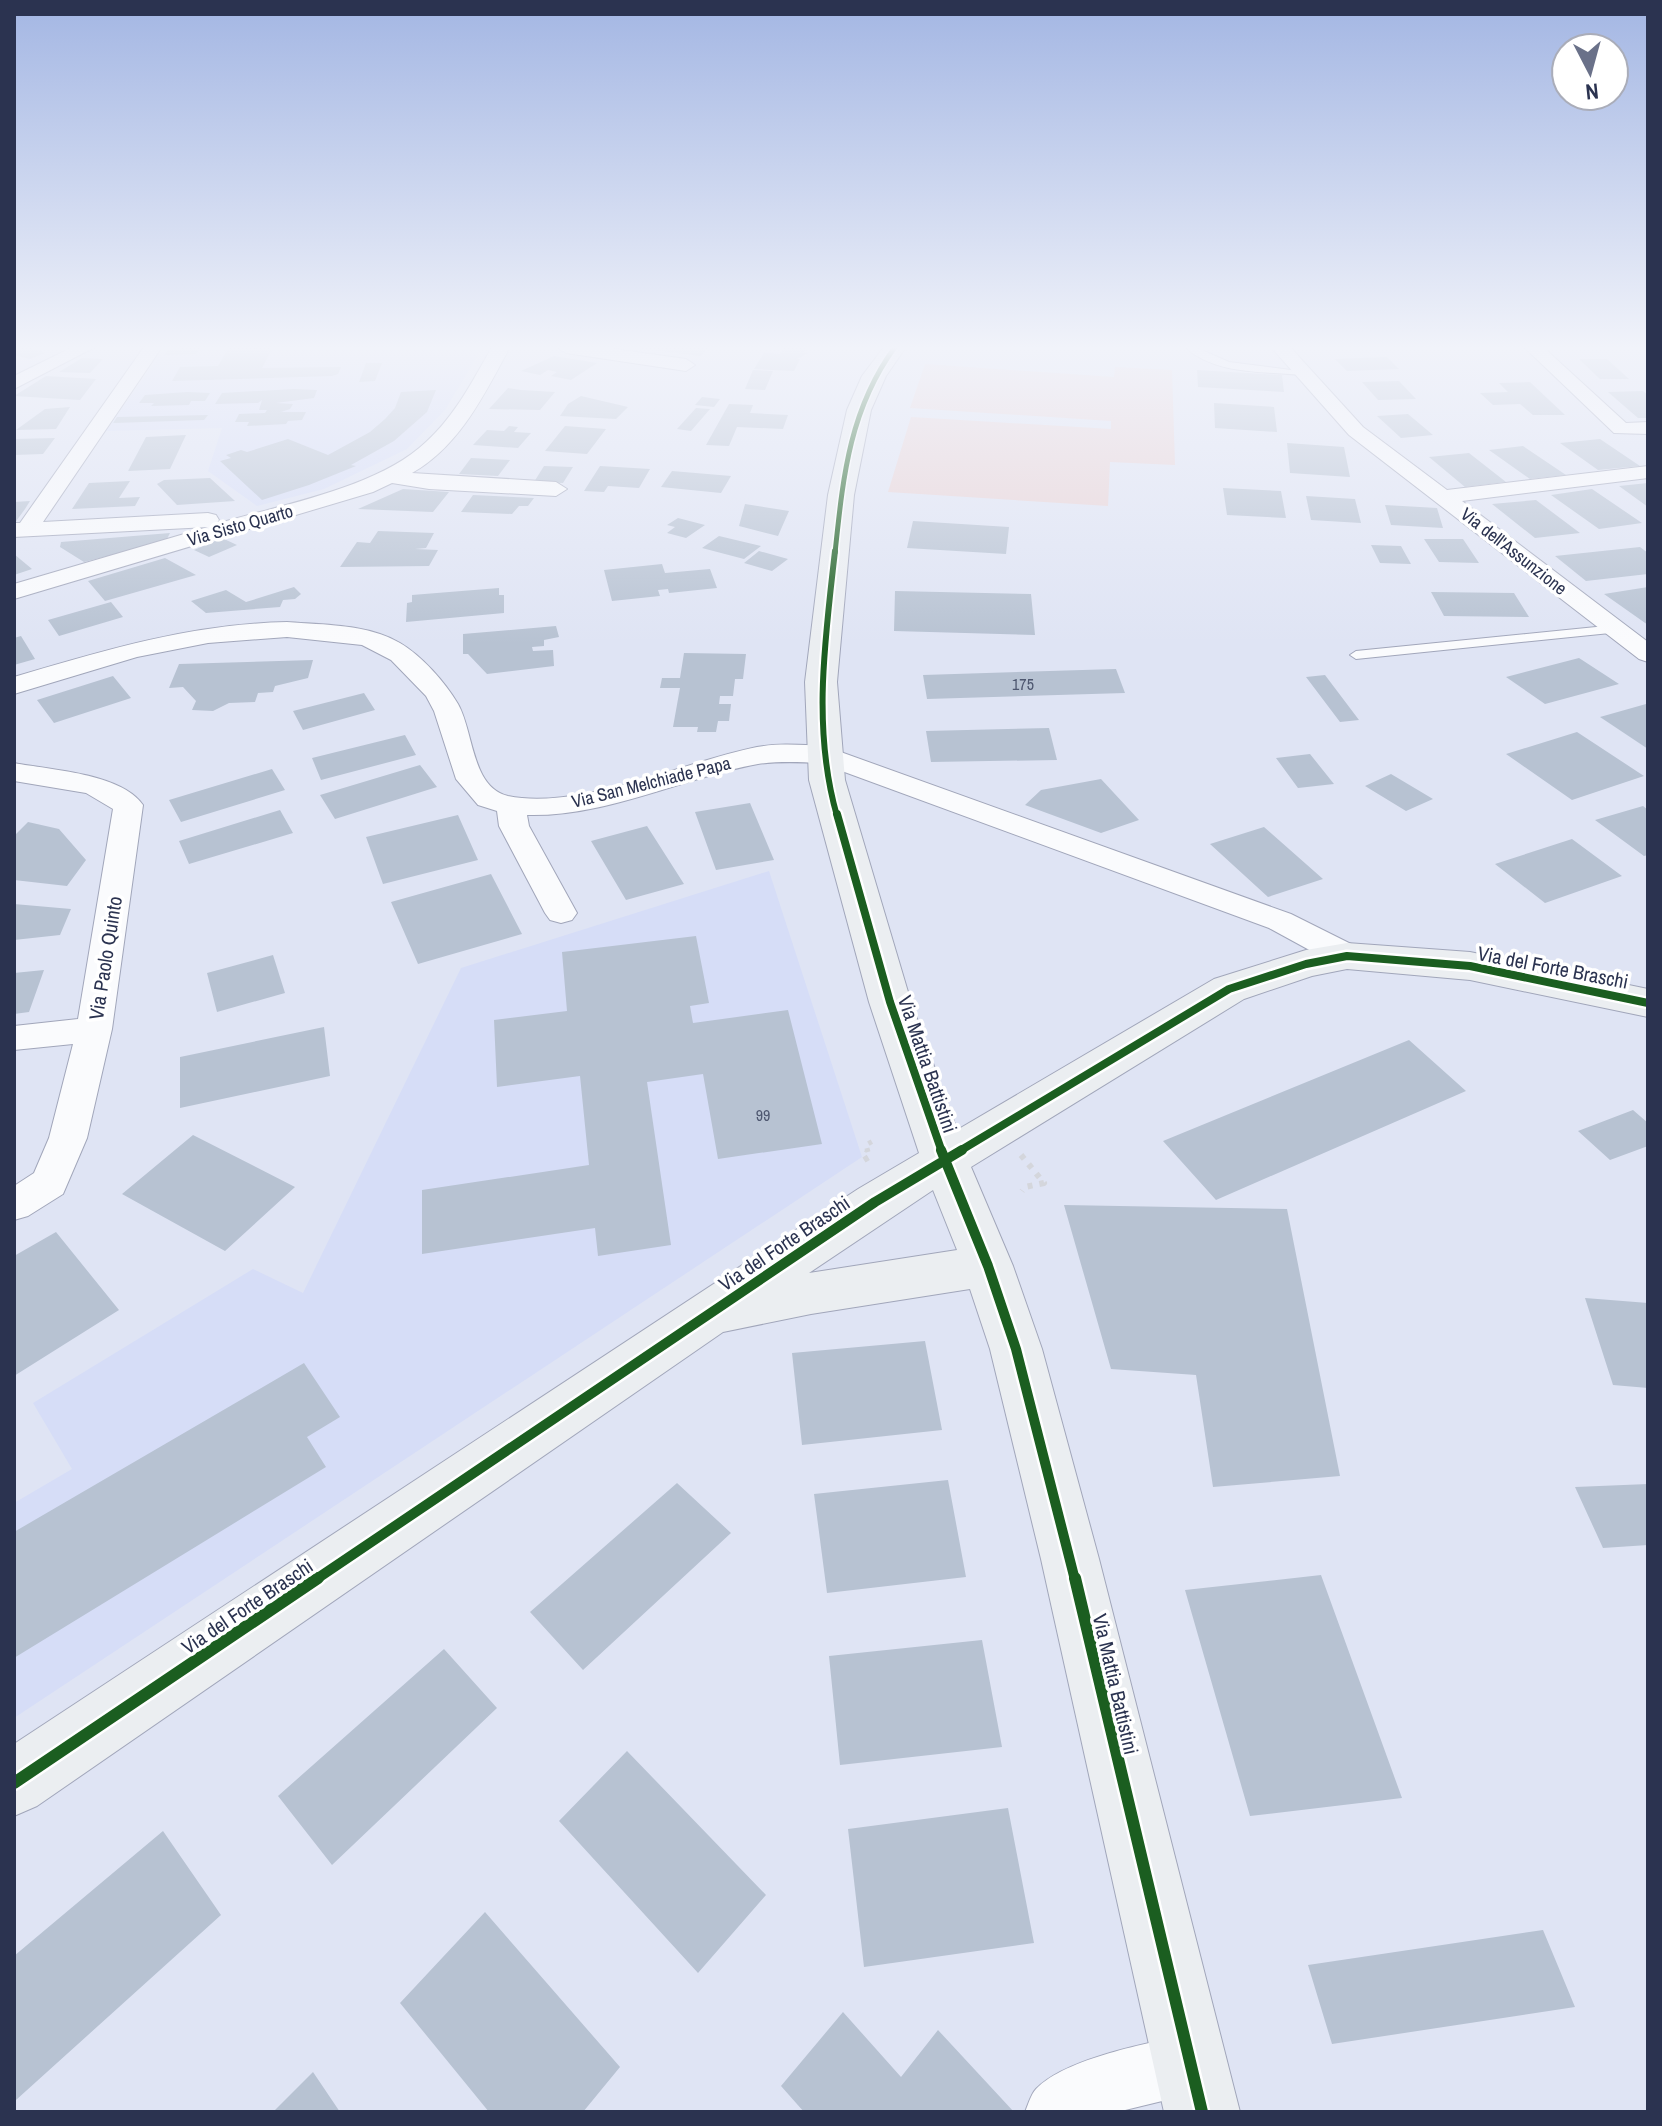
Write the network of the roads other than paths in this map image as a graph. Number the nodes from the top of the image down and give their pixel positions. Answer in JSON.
{"nodes":[{"id":1,"x":80,"y":446,"type":"edge"},
{"id":2,"x":434,"y":446,"type":"edge"},
{"id":3,"x":850,"y":446,"type":"edge"},
{"id":4,"x":1378,"y":446,"type":"edge"},
{"id":5,"x":1648,"y":472,"type":"edge"},
{"id":6,"x":388,"y":476,"type":"junction"},
{"id":7,"x":556,"y":489,"type":"dead end"},
{"id":8,"x":1445,"y":497,"type":"junction"},
{"id":9,"x":254,"y":521,"type":"junction"},
{"id":10,"x":20,"y":529,"type":"edge"},
{"id":11,"x":77,"y":572,"type":"junction"},
{"id":12,"x":14,"y":592,"type":"edge"},
{"id":13,"x":1616,"y":629,"type":"junction"},
{"id":14,"x":1648,"y":654,"type":"edge"},
{"id":15,"x":1356,"y":655,"type":"dead end"},
{"id":16,"x":14,"y":686,"type":"edge"},
{"id":17,"x":824,"y":755,"type":"junction"},
{"id":18,"x":14,"y":772,"type":"edge"},
{"id":19,"x":511,"y":805,"type":"junction"},
{"id":20,"x":561,"y":913,"type":"dead end"},
{"id":21,"x":1347,"y":956,"type":"junction"},
{"id":22,"x":1648,"y":1003,"type":"edge"},
{"id":23,"x":94,"y":1029,"type":"junction"},
{"id":24,"x":14,"y":1038,"type":"edge"},
{"id":25,"x":944,"y":1159,"type":"junction"},
{"id":26,"x":14,"y":1205,"type":"edge"},
{"id":27,"x":988,"y":1266,"type":"junction"},
{"id":28,"x":700,"y":1319,"type":"junction"},
{"id":29,"x":14,"y":1783,"type":"edge"},
{"id":30,"x":1197,"y":2088,"type":"edge"},
{"id":31,"x":1056,"y":2112,"type":"edge"}],
"edges":[{"from":1,"to":10,"type":"street"},
{"from":2,"to":6,"type":"street","name":"Via Sisto Quarto"},
{"from":3,"to":17,"type":"main road","name":"Via Mattia Battistini"},
{"from":4,"to":8,"type":"street","name":"Via dell'Assunzione"},
{"from":5,"to":8,"type":"street"},
{"from":6,"to":7,"type":"street"},
{"from":6,"to":9,"type":"street","name":"Via Sisto Quarto"},
{"from":8,"to":13,"type":"street","name":"Via dell'Assunzione"},
{"from":9,"to":10,"type":"street"},
{"from":9,"to":11,"type":"street","name":"Via Sisto Quarto"},
{"from":10,"to":11,"type":"street"},
{"from":11,"to":12,"type":"street","name":"Via Sisto Quarto"},
{"from":13,"to":14,"type":"street","name":"Via dell'Assunzione"},
{"from":13,"to":15,"type":"lane"},
{"from":16,"to":19,"type":"street","name":"Via San Melchiade Papa"},
{"from":17,"to":19,"type":"street","name":"Via San Melchiade Papa"},
{"from":17,"to":21,"type":"street","name":"Via San Melchiade Papa"},
{"from":17,"to":25,"type":"main road","name":"Via Mattia Battistini"},
{"from":18,"to":23,"type":"street","name":"Via Paolo Quinto"},
{"from":19,"to":20,"type":"street"},
{"from":21,"to":22,"type":"main road","name":"Via del Forte Braschi"},
{"from":21,"to":25,"type":"main road","name":"Via del Forte Braschi"},
{"from":23,"to":24,"type":"street"},
{"from":23,"to":26,"type":"street","name":"Via Paolo Quinto"},
{"from":25,"to":27,"type":"main road","name":"Via Mattia Battistini"},
{"from":25,"to":28,"type":"main road","name":"Via del Forte Braschi"},
{"from":27,"to":28,"type":"main road","name":"Via del Forte Braschi"},
{"from":27,"to":30,"type":"main road","name":"Via Mattia Battistini"},
{"from":28,"to":29,"type":"main road","name":"Via del Forte Braschi"},
{"from":30,"to":31,"type":"street"}]}
